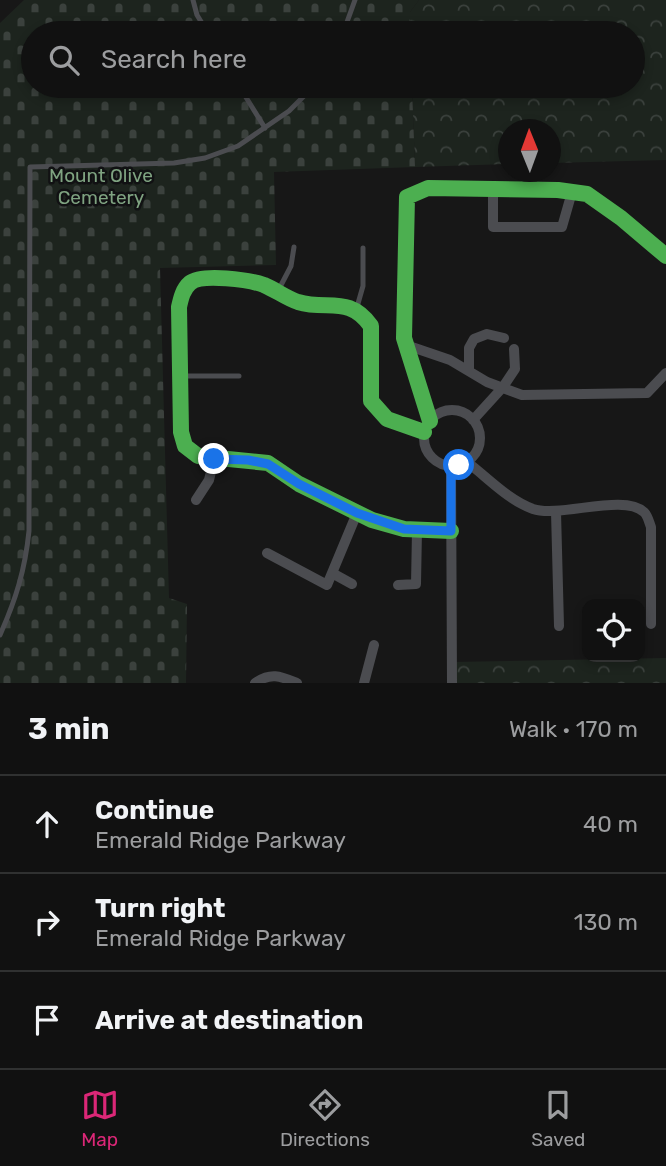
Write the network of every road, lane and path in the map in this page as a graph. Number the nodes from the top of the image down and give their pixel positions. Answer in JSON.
{"nodes":[{"id":1,"x":193,"y":0,"type":"edge"},
{"id":2,"x":355,"y":0,"type":"edge"},
{"id":3,"x":201,"y":21,"type":"edge"},
{"id":4,"x":347,"y":21,"type":"edge"},
{"id":5,"x":246,"y":98,"type":"edge"},
{"id":6,"x":302,"y":98,"type":"edge"},
{"id":7,"x":265,"y":128,"type":"junction"},
{"id":8,"x":493,"y":189,"type":"junction"},
{"id":9,"x":572,"y":192,"type":"junction"},
{"id":10,"x":293,"y":247,"type":"dead end"},
{"id":11,"x":363,"y":248,"type":"dead end"},
{"id":12,"x":666,"y":256,"type":"edge"},
{"id":13,"x":277,"y":292,"type":"junction"},
{"id":14,"x":356,"y":310,"type":"junction"},
{"id":15,"x":504,"y":338,"type":"dead end"},
{"id":16,"x":406,"y":345,"type":"junction"},
{"id":17,"x":514,"y":349,"type":"dead end"},
{"id":18,"x":469,"y":370,"type":"junction"},
{"id":19,"x":666,"y":373,"type":"edge"},
{"id":20,"x":181,"y":376,"type":"junction"},
{"id":21,"x":239,"y":376,"type":"dead end"},
{"id":22,"x":503,"y":387,"type":"junction"},
{"id":23,"x":473,"y":420,"type":"junction"},
{"id":24,"x":427,"y":427,"type":"junction"},
{"id":25,"x":214,"y":459,"type":"junction"},
{"id":26,"x":467,"y":461,"type":"junction"},
{"id":27,"x":451,"y":466,"type":"junction"},
{"id":28,"x":196,"y":500,"type":"dead end"},
{"id":29,"x":556,"y":512,"type":"junction"},
{"id":30,"x":357,"y":513,"type":"junction"},
{"id":31,"x":417,"y":530,"type":"junction"},
{"id":32,"x":451,"y":531,"type":"junction"},
{"id":33,"x":267,"y":553,"type":"dead end"},
{"id":34,"x":332,"y":573,"type":"junction"},
{"id":35,"x":352,"y":584,"type":"dead end"},
{"id":36,"x":398,"y":585,"type":"dead end"},
{"id":37,"x":651,"y":624,"type":"dead end"},
{"id":38,"x":559,"y":626,"type":"dead end"},
{"id":39,"x":0,"y":635,"type":"edge"},
{"id":40,"x":374,"y":645,"type":"dead end"},
{"id":41,"x":255,"y":683,"type":"edge"},
{"id":42,"x":297,"y":683,"type":"edge"},
{"id":43,"x":364,"y":683,"type":"edge"},
{"id":44,"x":452,"y":683,"type":"edge"}],
"edges":[{"from":1,"to":3,"type":"lane"},
{"from":2,"to":4,"type":"lane"},
{"from":5,"to":7,"type":"lane"},
{"from":6,"to":7,"type":"lane"},
{"from":7,"to":39,"type":"lane"},
{"from":8,"to":9,"type":"street"},
{"from":8,"to":9,"type":"street"},
{"from":8,"to":16,"type":"street"},
{"from":9,"to":12,"type":"street"},
{"from":10,"to":13,"type":"lane"},
{"from":11,"to":14,"type":"lane"},
{"from":13,"to":14,"type":"street"},
{"from":13,"to":20,"type":"street"},
{"from":14,"to":24,"type":"street"},
{"from":15,"to":18,"type":"street"},
{"from":16,"to":18,"type":"street"},
{"from":16,"to":24,"type":"street"},
{"from":17,"to":22,"type":"street"},
{"from":18,"to":22,"type":"street"},
{"from":19,"to":22,"type":"street"},
{"from":20,"to":21,"type":"lane"},
{"from":20,"to":25,"type":"street"},
{"from":22,"to":23,"type":"street"},
{"from":23,"to":24,"type":"street"},
{"from":23,"to":26,"type":"street"},
{"from":24,"to":27,"type":"street"},
{"from":25,"to":28,"type":"street"},
{"from":25,"to":30,"type":"street"},
{"from":26,"to":27,"type":"street"},
{"from":26,"to":29,"type":"street"},
{"from":27,"to":32,"type":"street"},
{"from":29,"to":37,"type":"street"},
{"from":29,"to":38,"type":"street"},
{"from":30,"to":31,"type":"street"},
{"from":30,"to":34,"type":"street"},
{"from":31,"to":32,"type":"street"},
{"from":31,"to":36,"type":"street"},
{"from":32,"to":44,"type":"street"},
{"from":33,"to":34,"type":"street"},
{"from":34,"to":35,"type":"street"},
{"from":40,"to":43,"type":"street"},
{"from":41,"to":42,"type":"street"}]}
